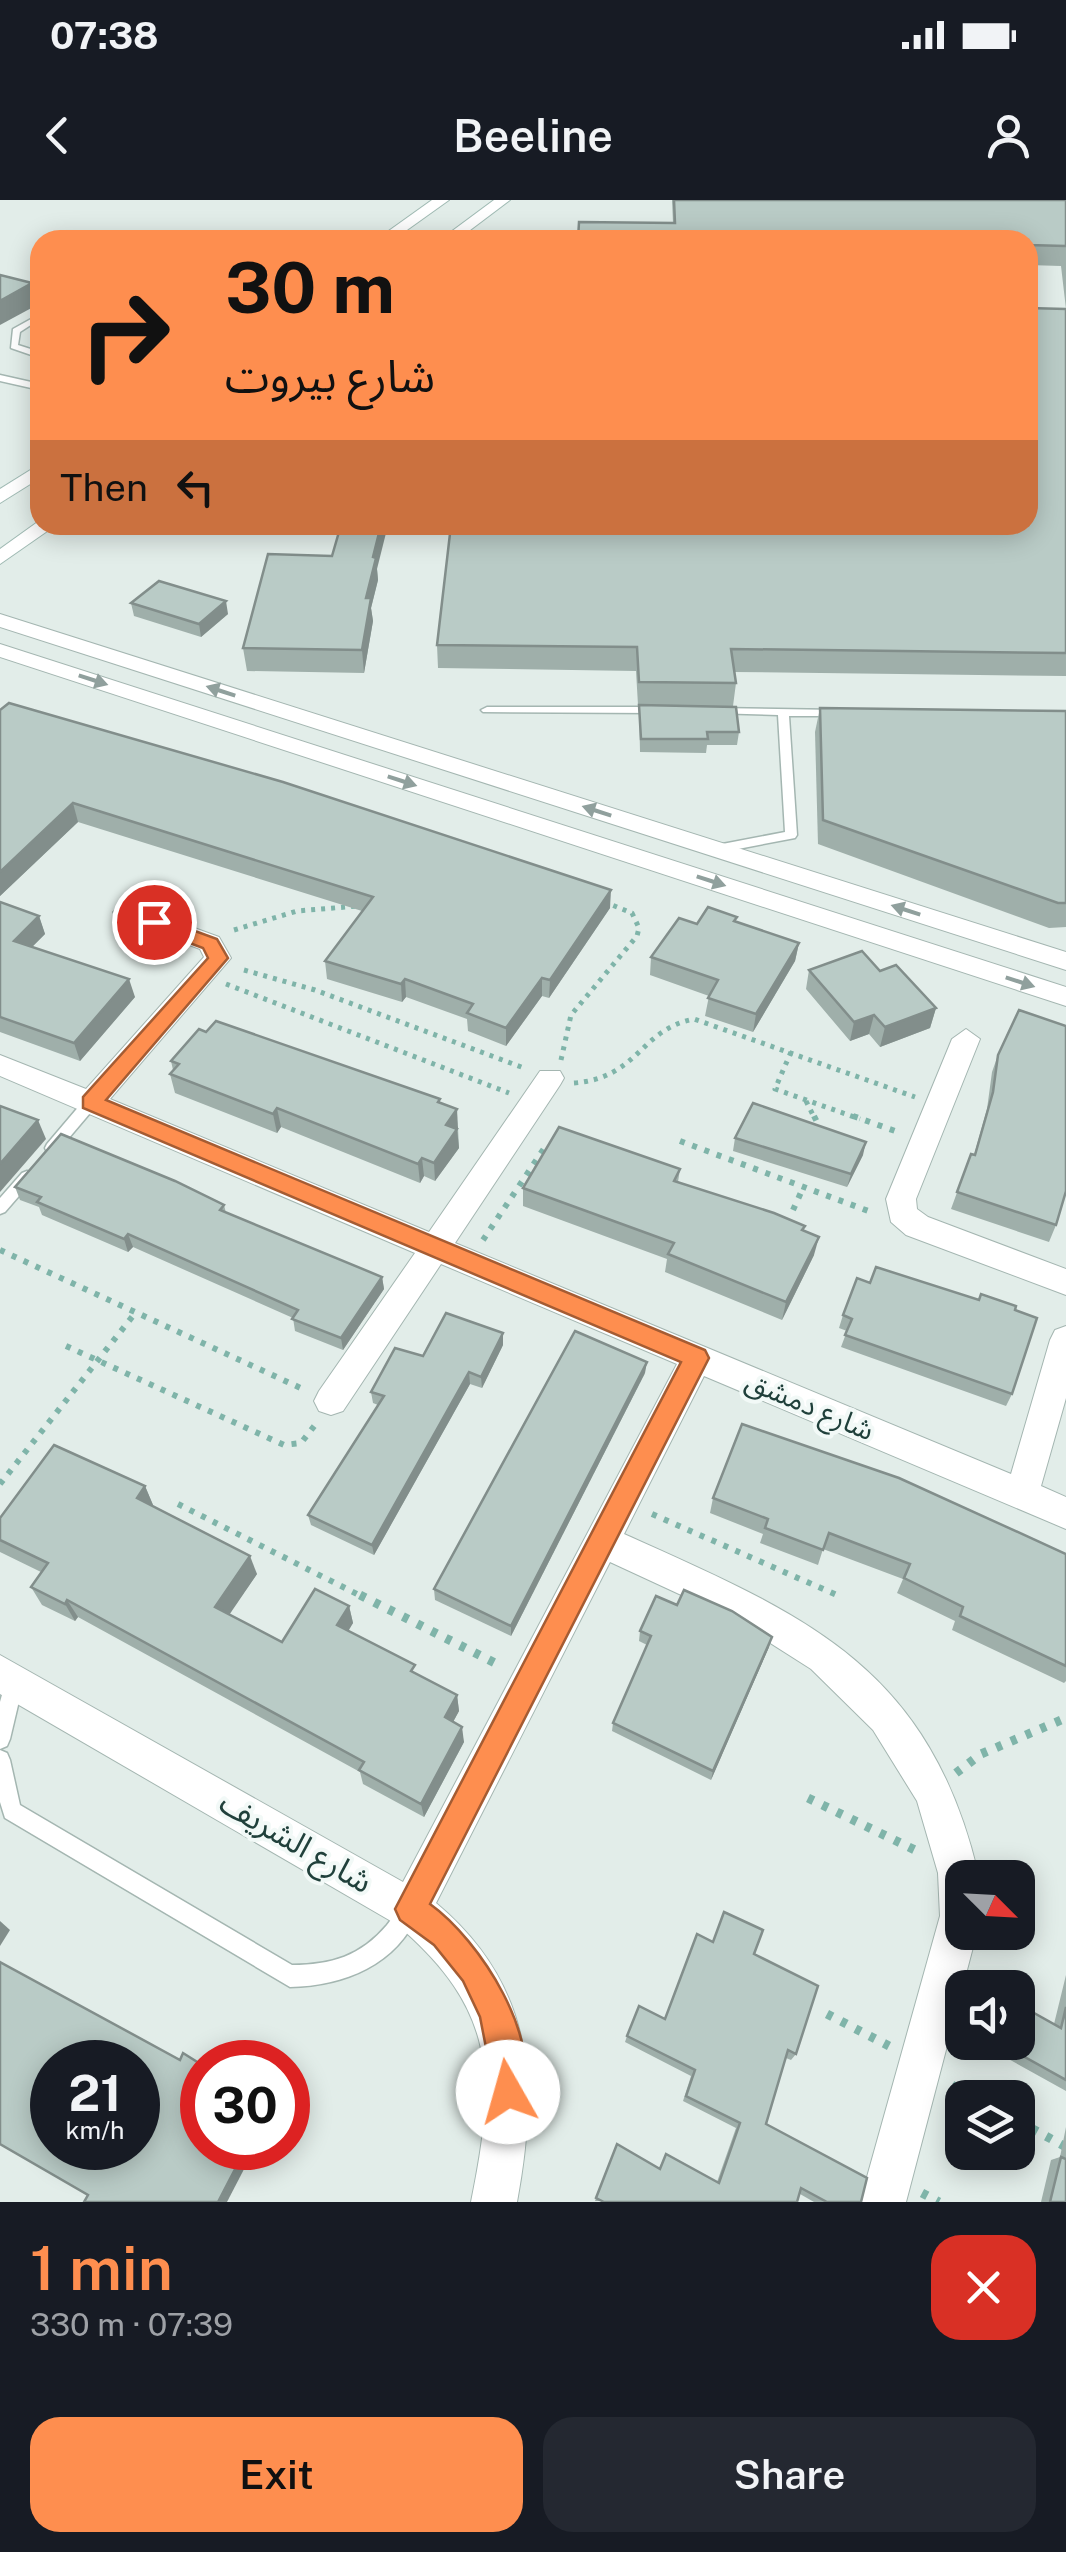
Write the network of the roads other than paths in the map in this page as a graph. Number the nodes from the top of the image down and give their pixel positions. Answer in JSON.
{"nodes":[{"id":1,"x":442,"y":200,"type":"edge"},
{"id":2,"x":504,"y":200,"type":"edge"},
{"id":3,"x":398,"y":230,"type":"edge"},
{"id":4,"x":461,"y":230,"type":"edge"},
{"id":5,"x":30,"y":322,"type":"edge"},
{"id":6,"x":16,"y":331,"type":"junction"},
{"id":7,"x":0,"y":341,"type":"edge"},
{"id":8,"x":30,"y":352,"type":"edge"},
{"id":9,"x":0,"y":378,"type":"edge"},
{"id":10,"x":30,"y":385,"type":"edge"},
{"id":11,"x":30,"y":477,"type":"edge"},
{"id":12,"x":0,"y":497,"type":"edge"},
{"id":13,"x":32,"y":535,"type":"edge"},
{"id":14,"x":0,"y":558,"type":"edge"},
{"id":15,"x":0,"y":620,"type":"edge"},
{"id":16,"x":0,"y":650,"type":"edge"},
{"id":17,"x":185,"y":679,"type":"junction"},
{"id":18,"x":160,"y":702,"type":"junction"},
{"id":19,"x":273,"y":708,"type":"junction"},
{"id":20,"x":488,"y":710,"type":"dead end"},
{"id":21,"x":673,"y":710,"type":"edge"},
{"id":22,"x":710,"y":710,"type":"edge"},
{"id":23,"x":783,"y":712,"type":"junction"},
{"id":24,"x":860,"y":714,"type":"edge"},
{"id":25,"x":247,"y":731,"type":"junction"},
{"id":26,"x":717,"y":849,"type":"junction"},
{"id":27,"x":126,"y":912,"type":"dead end"},
{"id":28,"x":1066,"y":961,"type":"edge"},
{"id":29,"x":1066,"y":996,"type":"edge"},
{"id":30,"x":966,"y":1039,"type":"dead end"},
{"id":31,"x":0,"y":1065,"type":"edge"},
{"id":32,"x":541,"y":1090,"type":"road end"},
{"id":33,"x":91,"y":1102,"type":"junction"},
{"id":34,"x":0,"y":1208,"type":"edge"},
{"id":35,"x":434,"y":1247,"type":"junction"},
{"id":36,"x":1066,"y":1282,"type":"edge"},
{"id":37,"x":1066,"y":1340,"type":"edge"},
{"id":38,"x":696,"y":1358,"type":"junction"},
{"id":39,"x":331,"y":1402,"type":"road end"},
{"id":40,"x":1022,"y":1494,"type":"junction"},
{"id":41,"x":1066,"y":1513,"type":"edge"},
{"id":42,"x":602,"y":1540,"type":"junction"},
{"id":43,"x":8,"y":1676,"type":"edge"},
{"id":44,"x":0,"y":1739,"type":"edge"},
{"id":45,"x":0,"y":1760,"type":"edge"},
{"id":46,"x":411,"y":1909,"type":"junction"},
{"id":47,"x":494,"y":2202,"type":"edge"},
{"id":48,"x":883,"y":2202,"type":"edge"}],
"edges":[{"from":1,"to":3,"type":"street"},
{"from":2,"to":4,"type":"street"},
{"from":5,"to":6,"type":"lane"},
{"from":6,"to":7,"type":"lane"},
{"from":6,"to":8,"type":"lane"},
{"from":9,"to":10,"type":"lane"},
{"from":11,"to":12,"type":"street"},
{"from":13,"to":14,"type":"street"},
{"from":15,"to":17,"type":"street"},
{"from":16,"to":18,"type":"street","one_way":true},
{"from":17,"to":18,"type":"street"},
{"from":19,"to":17,"type":"street","one_way":true},
{"from":18,"to":25,"type":"street"},
{"from":19,"to":25,"type":"street"},
{"from":26,"to":19,"type":"street","one_way":true},
{"from":20,"to":21,"type":"lane"},
{"from":22,"to":23,"type":"lane"},
{"from":23,"to":24,"type":"lane"},
{"from":23,"to":26,"type":"lane"},
{"from":25,"to":29,"type":"street","one_way":true},
{"from":28,"to":26,"type":"street","one_way":true},
{"from":27,"to":33,"type":"street"},
{"from":30,"to":36,"type":"street"},
{"from":31,"to":33,"type":"street","name":"شارع دمشق"},
{"from":32,"to":35,"type":"street"},
{"from":33,"to":34,"type":"lane"},
{"from":33,"to":35,"type":"street","name":"شارع دمشق"},
{"from":35,"to":38,"type":"street","name":"شارع دمشق"},
{"from":35,"to":39,"type":"street"},
{"from":37,"to":40,"type":"street"},
{"from":38,"to":40,"type":"street","name":"شارع دمشق"},
{"from":38,"to":42,"type":"street"},
{"from":40,"to":41,"type":"street","name":"شارع دمشق"},
{"from":42,"to":46,"type":"street"},
{"from":42,"to":48,"type":"street"},
{"from":43,"to":44,"type":"lane"},
{"from":43,"to":46,"type":"street","name":"شارع الشريف"},
{"from":45,"to":46,"type":"lane"},
{"from":46,"to":47,"type":"street","name":"شارع الشريف"}]}
